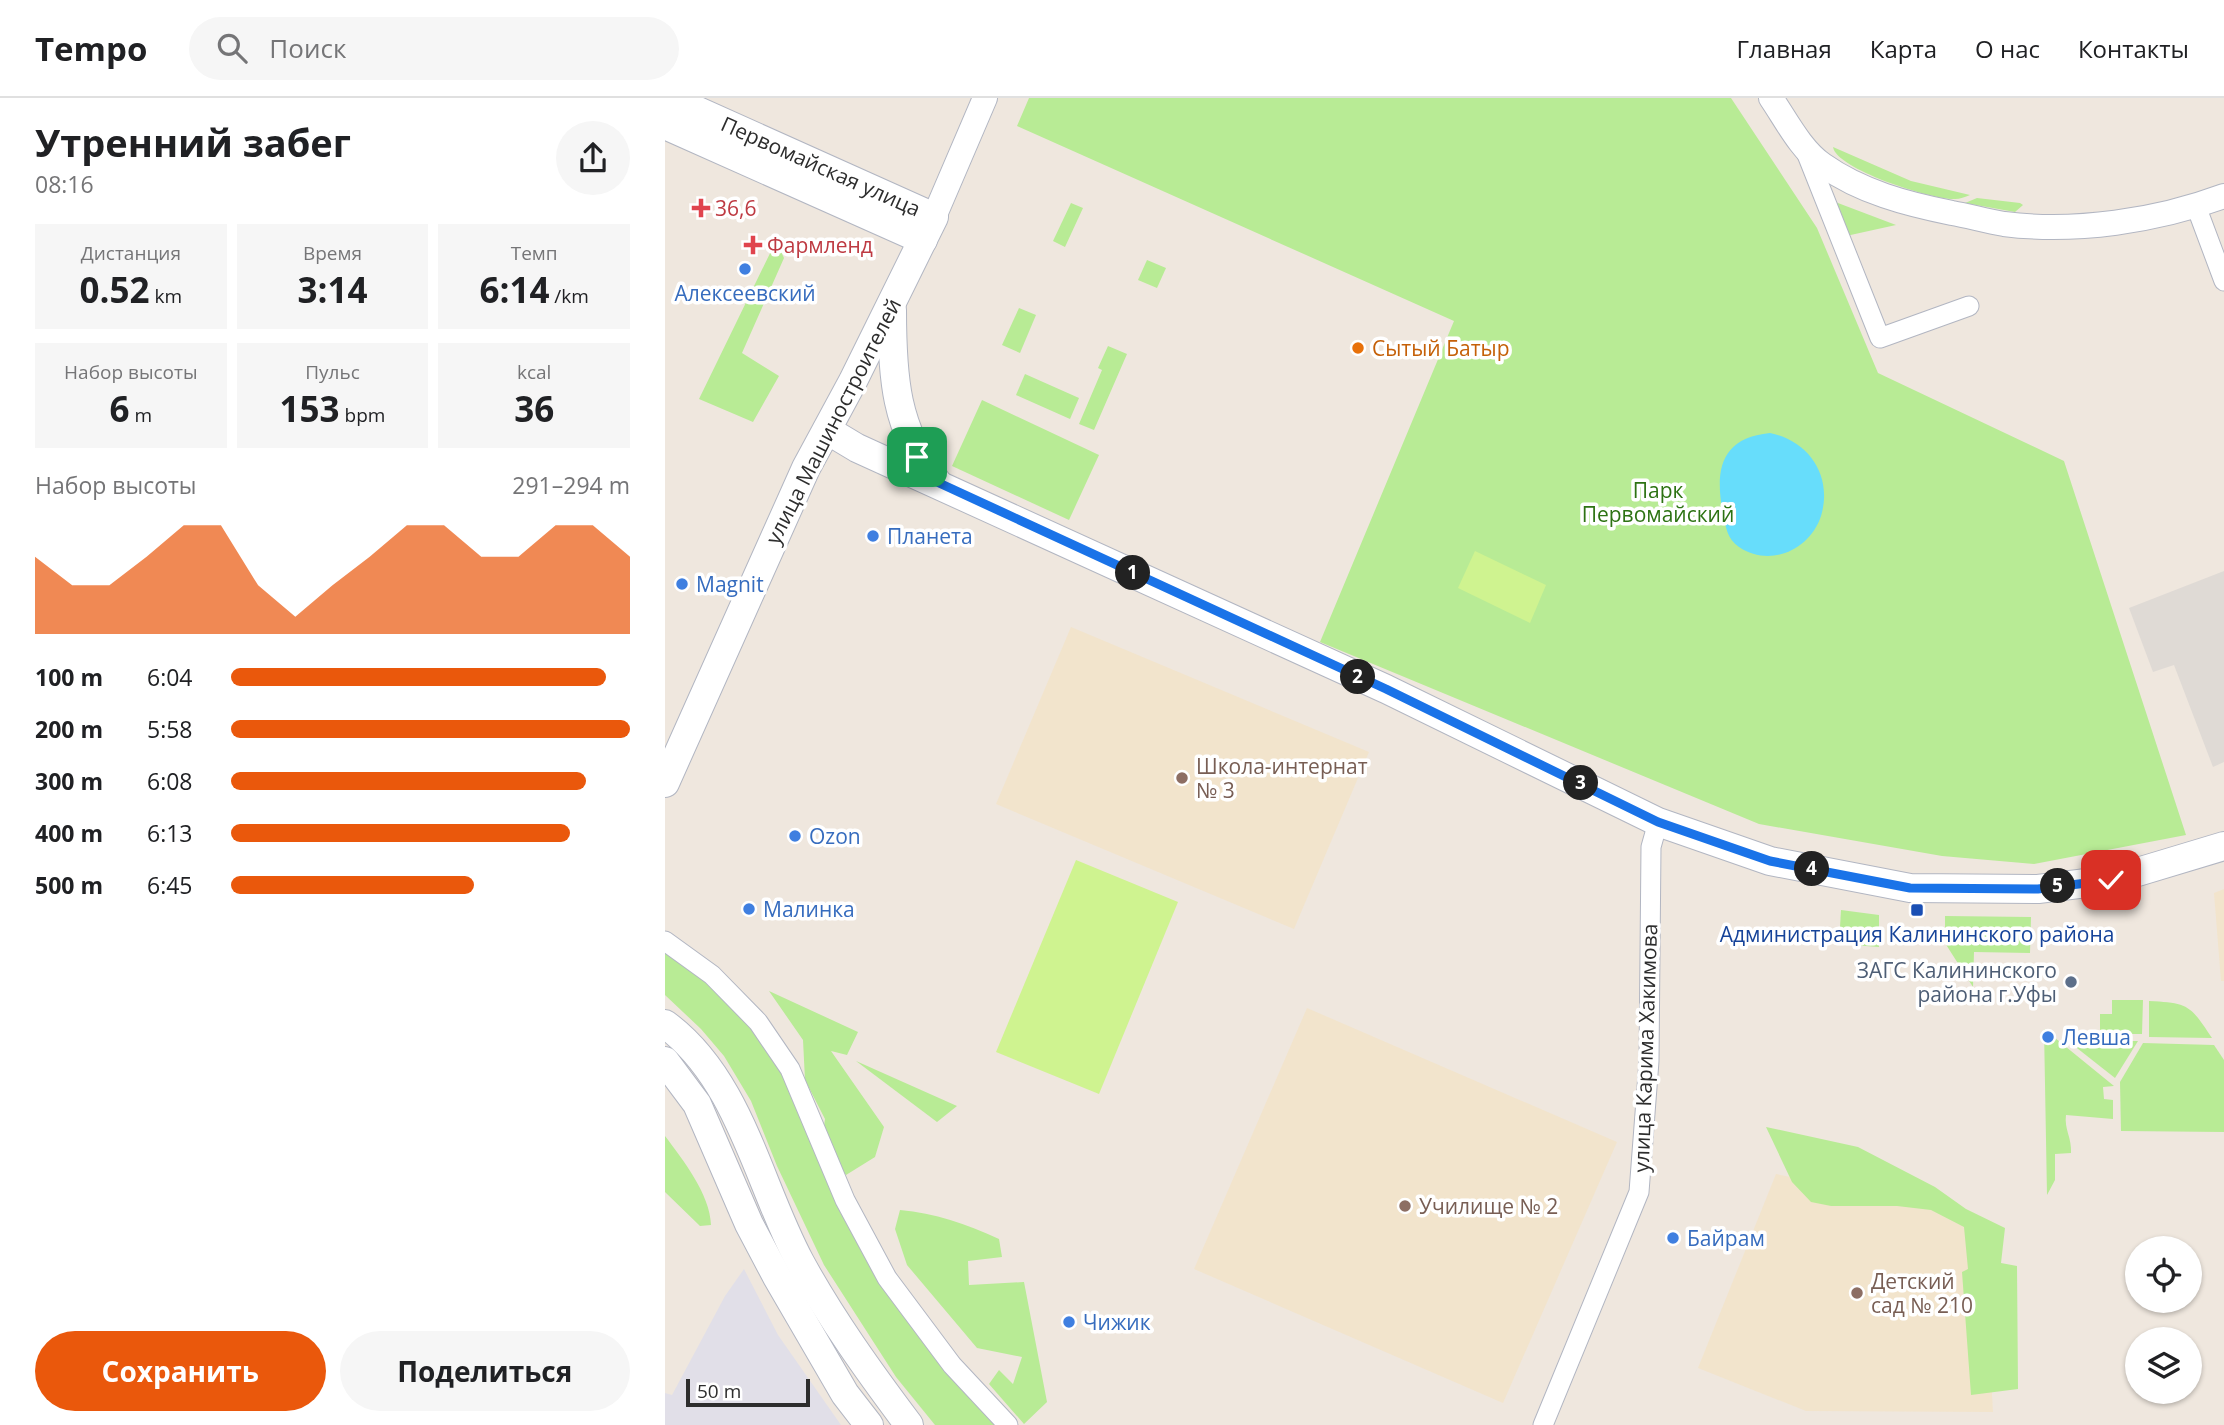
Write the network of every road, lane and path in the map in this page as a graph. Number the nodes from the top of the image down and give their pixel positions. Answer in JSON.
{"nodes":[{"id":1,"x":669,"y":98,"type":"edge"},
{"id":2,"x":985,"y":98,"type":"edge"},
{"id":3,"x":1771,"y":98,"type":"edge"},
{"id":4,"x":665,"y":125,"type":"edge"},
{"id":5,"x":1803,"y":144,"type":"junction"},
{"id":6,"x":2224,"y":196,"type":"edge"},
{"id":7,"x":2196,"y":206,"type":"junction"},
{"id":8,"x":928,"y":229,"type":"junction"},
{"id":9,"x":2224,"y":281,"type":"edge"},
{"id":10,"x":892,"y":305,"type":"junction"},
{"id":11,"x":1969,"y":306,"type":"dead end"},
{"id":12,"x":827,"y":430,"type":"junction"},
{"id":13,"x":937,"y":482,"type":"junction"},
{"id":14,"x":665,"y":783,"type":"edge"},
{"id":15,"x":1658,"y":822,"type":"junction"},
{"id":16,"x":2224,"y":846,"type":"edge"},
{"id":17,"x":665,"y":941,"type":"edge"},
{"id":18,"x":665,"y":1024,"type":"edge"},
{"id":19,"x":665,"y":1061,"type":"edge"},
{"id":20,"x":869,"y":1425,"type":"edge"},
{"id":21,"x":909,"y":1425,"type":"edge"},
{"id":22,"x":1008,"y":1425,"type":"edge"},
{"id":23,"x":1543,"y":1425,"type":"edge"}],
"edges":[{"from":1,"to":8,"type":"main road","name":"Первомайская улица"},
{"from":2,"to":8,"type":"street","name":"улица Машиностроителей"},
{"from":3,"to":5,"type":"street"},
{"from":4,"to":8,"type":"main road","name":"Первомайская улица"},
{"from":5,"to":7,"type":"street"},
{"from":5,"to":11,"type":"street"},
{"from":6,"to":7,"type":"street"},
{"from":7,"to":9,"type":"street"},
{"from":8,"to":10,"type":"main road","name":"улица Машиностроителей"},
{"from":10,"to":12,"type":"main road","name":"улица Машиностроителей"},
{"from":10,"to":13,"type":"main road"},
{"from":12,"to":13,"type":"main road"},
{"from":12,"to":14,"type":"main road","name":"улица Машиностроителей"},
{"from":13,"to":15,"type":"main road"},
{"from":15,"to":16,"type":"main road"},
{"from":15,"to":23,"type":"street","name":"улица Карима Хакимова"},
{"from":17,"to":22,"type":"street"},
{"from":18,"to":21,"type":"main road"},
{"from":19,"to":20,"type":"main road"}]}
